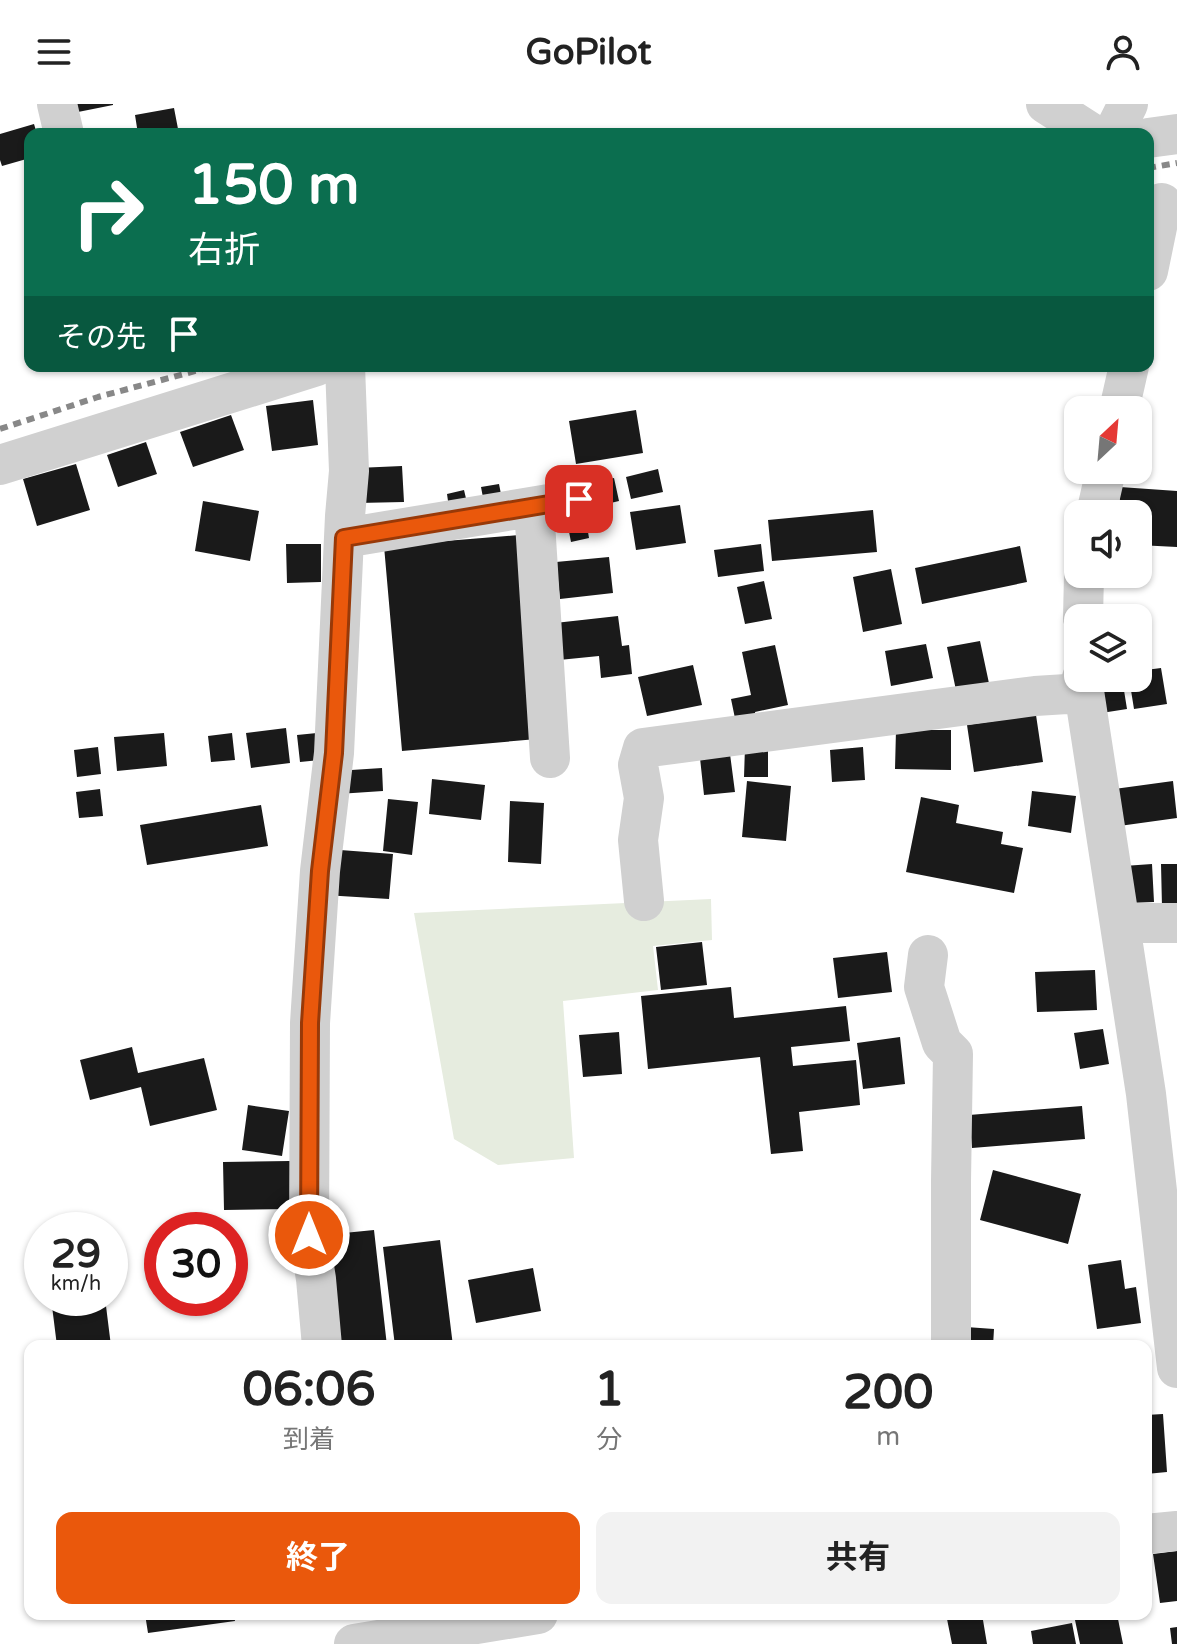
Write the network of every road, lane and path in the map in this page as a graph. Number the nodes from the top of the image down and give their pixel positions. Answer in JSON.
{"nodes":[{"id":1,"x":57,"y":104,"type":"edge"},
{"id":2,"x":1046,"y":104,"type":"edge"},
{"id":3,"x":1128,"y":104,"type":"edge"},
{"id":4,"x":63,"y":128,"type":"edge"},
{"id":5,"x":1084,"y":128,"type":"edge"},
{"id":6,"x":1116,"y":128,"type":"edge"},
{"id":7,"x":1177,"y":134,"type":"edge"},
{"id":8,"x":1154,"y":137,"type":"edge"},
{"id":9,"x":1157,"y":196,"type":"edge"},
{"id":10,"x":1154,"y":221,"type":"edge"},
{"id":11,"x":298,"y":372,"type":"edge"},
{"id":12,"x":345,"y":372,"type":"edge"},
{"id":13,"x":1128,"y":372,"type":"edge"},
{"id":14,"x":1122,"y":396,"type":"edge"},
{"id":15,"x":0,"y":465,"type":"edge"},
{"id":16,"x":579,"y":499,"type":"dead end"},
{"id":17,"x":534,"y":507,"type":"junction"},
{"id":18,"x":344,"y":538,"type":"junction"},
{"id":19,"x":1064,"y":689,"type":"edge"},
{"id":20,"x":1083,"y":692,"type":"edge"},
{"id":21,"x":550,"y":758,"type":"dead end"},
{"id":22,"x":644,"y":901,"type":"dead end"},
{"id":23,"x":1120,"y":923,"type":"junction"},
{"id":24,"x":1177,"y":923,"type":"edge"},
{"id":25,"x":928,"y":955,"type":"dead end"},
{"id":26,"x":321,"y":1340,"type":"edge"},
{"id":27,"x":951,"y":1340,"type":"edge"},
{"id":28,"x":1152,"y":1367,"type":"edge"},
{"id":29,"x":1177,"y":1369,"type":"edge"},
{"id":30,"x":1177,"y":1531,"type":"edge"},
{"id":31,"x":1152,"y":1533,"type":"edge"},
{"id":32,"x":348,"y":1620,"type":"edge"},
{"id":33,"x":501,"y":1620,"type":"edge"},
{"id":34,"x":351,"y":1644,"type":"edge"}],
"edges":[{"from":1,"to":4,"type":"street"},
{"from":2,"to":5,"type":"street"},
{"from":3,"to":6,"type":"street"},
{"from":7,"to":8,"type":"street"},
{"from":9,"to":10,"type":"street"},
{"from":11,"to":15,"type":"street"},
{"from":12,"to":18,"type":"street"},
{"from":13,"to":14,"type":"street"},
{"from":16,"to":17,"type":"street"},
{"from":17,"to":18,"type":"street"},
{"from":17,"to":21,"type":"street"},
{"from":18,"to":26,"type":"street"},
{"from":19,"to":22,"type":"street"},
{"from":20,"to":23,"type":"street"},
{"from":23,"to":24,"type":"street"},
{"from":23,"to":29,"type":"street"},
{"from":25,"to":27,"type":"street"},
{"from":28,"to":29,"type":"street"},
{"from":30,"to":31,"type":"street"},
{"from":32,"to":34,"type":"street"},
{"from":33,"to":34,"type":"street"}]}
